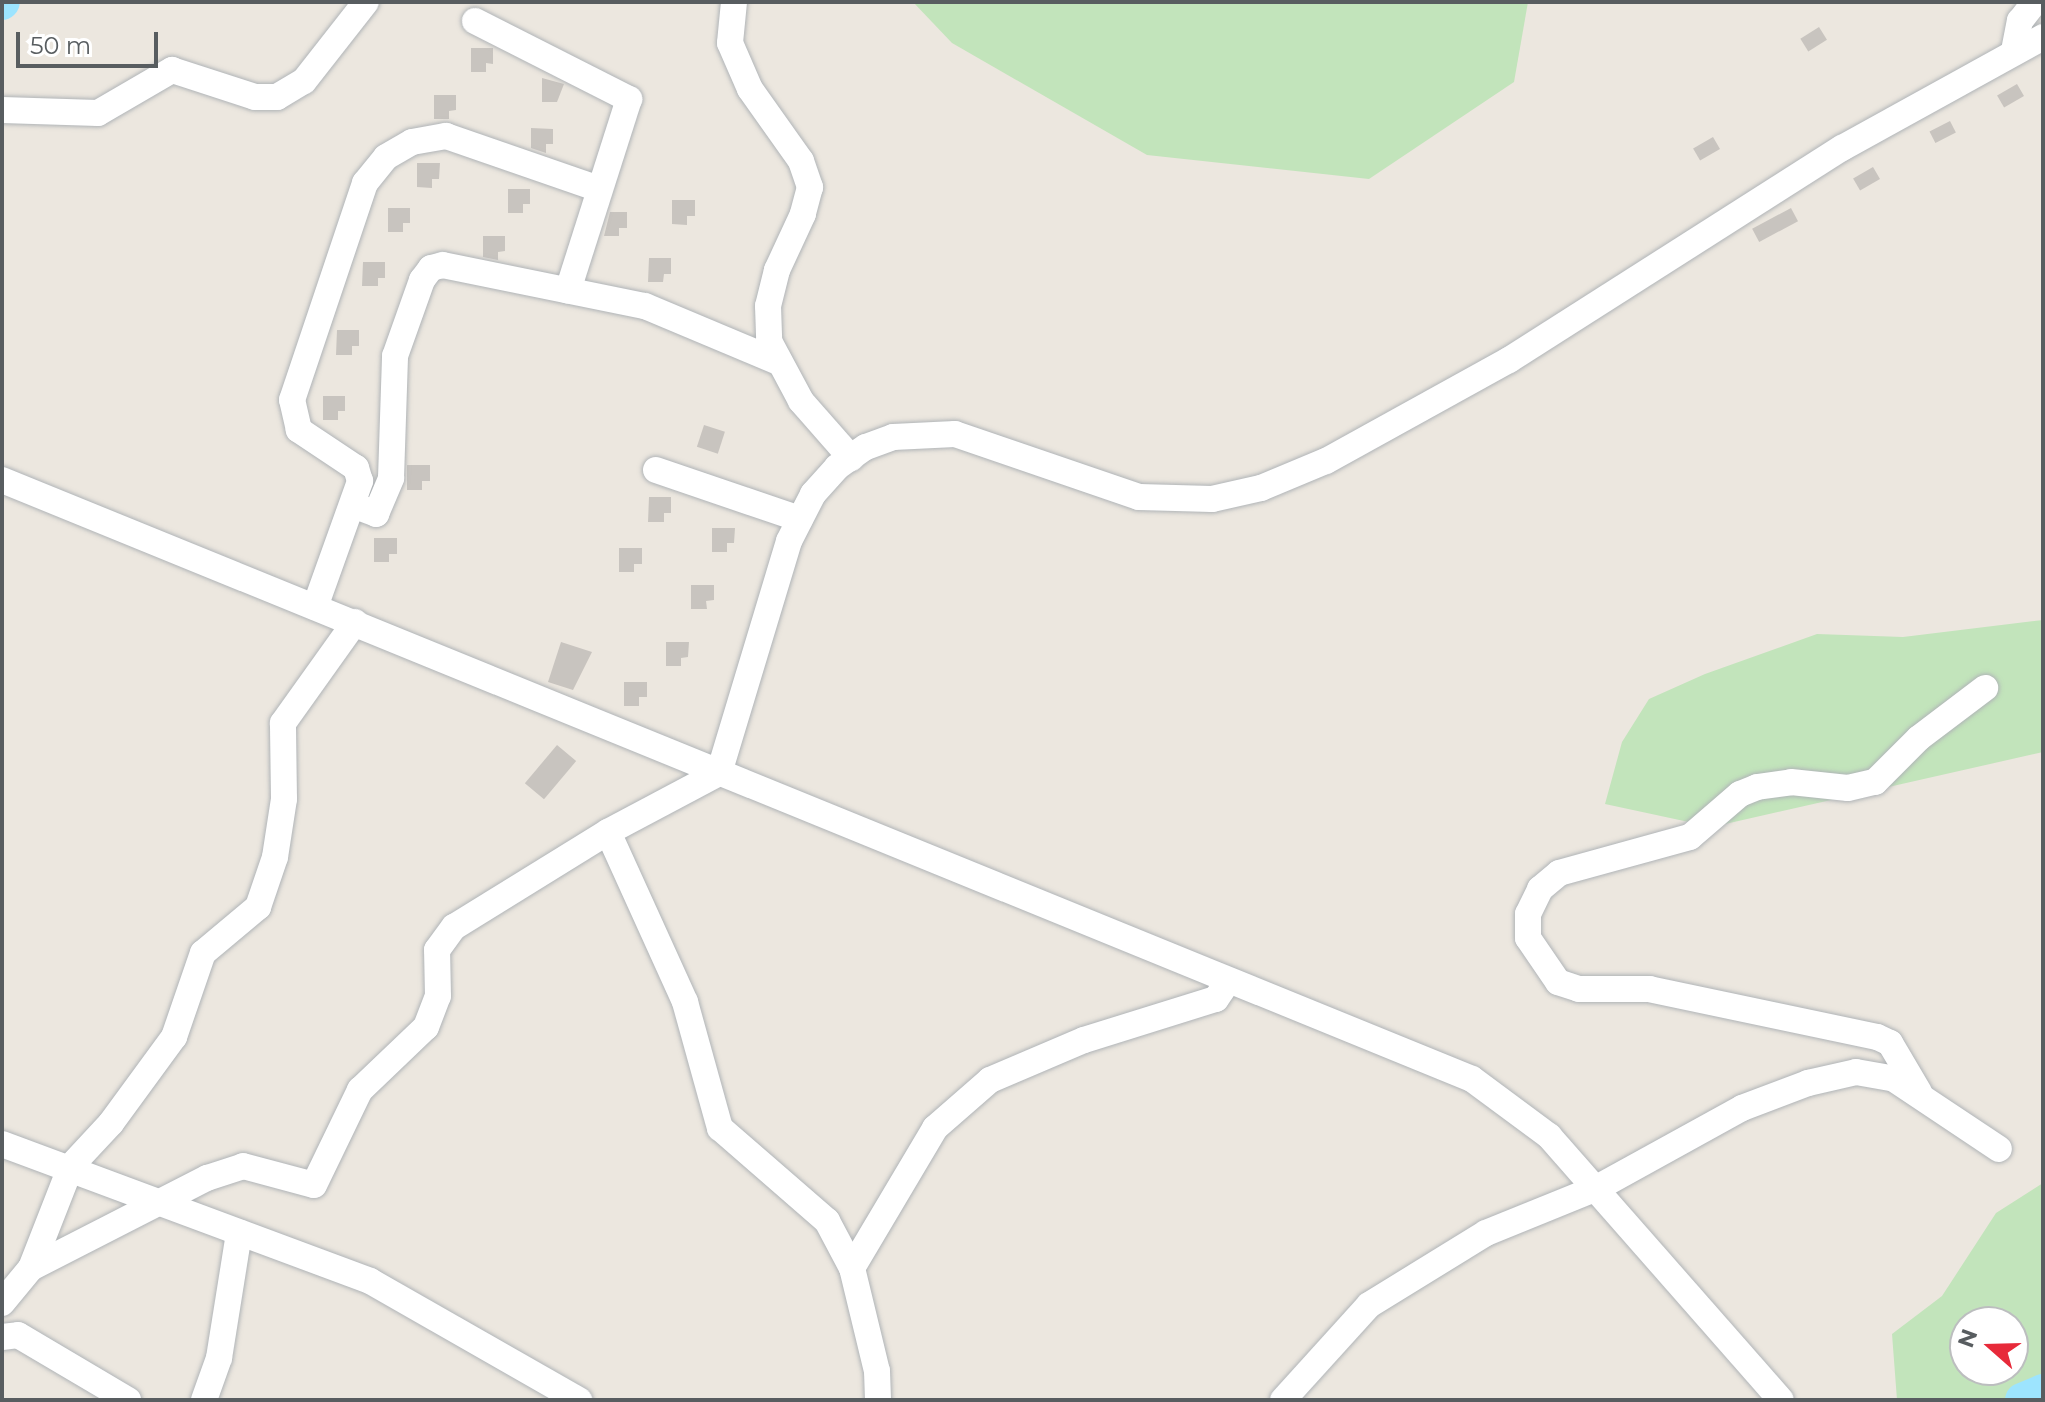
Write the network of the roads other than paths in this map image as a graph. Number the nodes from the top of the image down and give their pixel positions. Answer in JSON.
{"nodes":[{"id":1,"x":366,"y":2,"type":"edge"},
{"id":2,"x":734,"y":2,"type":"edge"},
{"id":3,"x":2035,"y":2,"type":"edge"},
{"id":4,"x":475,"y":21,"type":"dead end"},
{"id":5,"x":2043,"y":37,"type":"edge"},
{"id":6,"x":2014,"y":51,"type":"junction"},
{"id":7,"x":2,"y":110,"type":"edge"},
{"id":8,"x":599,"y":189,"type":"junction"},
{"id":9,"x":568,"y":290,"type":"junction"},
{"id":10,"x":776,"y":361,"type":"junction"},
{"id":11,"x":851,"y":458,"type":"junction"},
{"id":12,"x":656,"y":470,"type":"dead end"},
{"id":13,"x":2,"y":480,"type":"edge"},
{"id":14,"x":353,"y":505,"type":"junction"},
{"id":15,"x":800,"y":519,"type":"junction"},
{"id":16,"x":315,"y":607,"type":"junction"},
{"id":17,"x":355,"y":622,"type":"junction"},
{"id":18,"x":1985,"y":688,"type":"dead end"},
{"id":19,"x":719,"y":773,"type":"junction"},
{"id":20,"x":608,"y":832,"type":"junction"},
{"id":21,"x":1228,"y":981,"type":"junction"},
{"id":22,"x":1919,"y":1092,"type":"junction"},
{"id":23,"x":2,"y":1144,"type":"edge"},
{"id":24,"x":1999,"y":1149,"type":"dead end"},
{"id":25,"x":71,"y":1166,"type":"junction"},
{"id":26,"x":1597,"y":1188,"type":"junction"},
{"id":27,"x":159,"y":1202,"type":"junction"},
{"id":28,"x":239,"y":1233,"type":"junction"},
{"id":29,"x":31,"y":1268,"type":"junction"},
{"id":30,"x":852,"y":1268,"type":"junction"},
{"id":31,"x":2,"y":1303,"type":"edge"},
{"id":32,"x":2,"y":1337,"type":"edge"},
{"id":33,"x":128,"y":1400,"type":"edge"},
{"id":34,"x":204,"y":1400,"type":"edge"},
{"id":35,"x":579,"y":1400,"type":"edge"},
{"id":36,"x":878,"y":1400,"type":"edge"},
{"id":37,"x":1283,"y":1400,"type":"edge"},
{"id":38,"x":1781,"y":1400,"type":"edge"}],
"edges":[{"from":1,"to":7,"type":"street"},
{"from":2,"to":10,"type":"street"},
{"from":3,"to":6,"type":"street"},
{"from":4,"to":8,"type":"street"},
{"from":5,"to":6,"type":"street"},
{"from":6,"to":11,"type":"street"},
{"from":8,"to":9,"type":"street"},
{"from":8,"to":14,"type":"street"},
{"from":9,"to":10,"type":"street"},
{"from":9,"to":14,"type":"street"},
{"from":10,"to":11,"type":"street"},
{"from":11,"to":15,"type":"street"},
{"from":12,"to":15,"type":"street"},
{"from":13,"to":16,"type":"street"},
{"from":14,"to":16,"type":"street"},
{"from":15,"to":19,"type":"street"},
{"from":16,"to":17,"type":"street"},
{"from":17,"to":19,"type":"street"},
{"from":17,"to":25,"type":"street"},
{"from":18,"to":22,"type":"street"},
{"from":19,"to":20,"type":"street"},
{"from":19,"to":21,"type":"street"},
{"from":20,"to":27,"type":"street"},
{"from":20,"to":30,"type":"street"},
{"from":21,"to":26,"type":"street"},
{"from":21,"to":30,"type":"street"},
{"from":22,"to":24,"type":"street"},
{"from":22,"to":26,"type":"street"},
{"from":23,"to":25,"type":"street"},
{"from":25,"to":27,"type":"street"},
{"from":25,"to":29,"type":"street"},
{"from":26,"to":37,"type":"street"},
{"from":26,"to":38,"type":"street"},
{"from":27,"to":28,"type":"street"},
{"from":27,"to":29,"type":"street"},
{"from":28,"to":34,"type":"street"},
{"from":28,"to":35,"type":"street"},
{"from":29,"to":31,"type":"street"},
{"from":30,"to":36,"type":"street"},
{"from":32,"to":33,"type":"street"}]}
